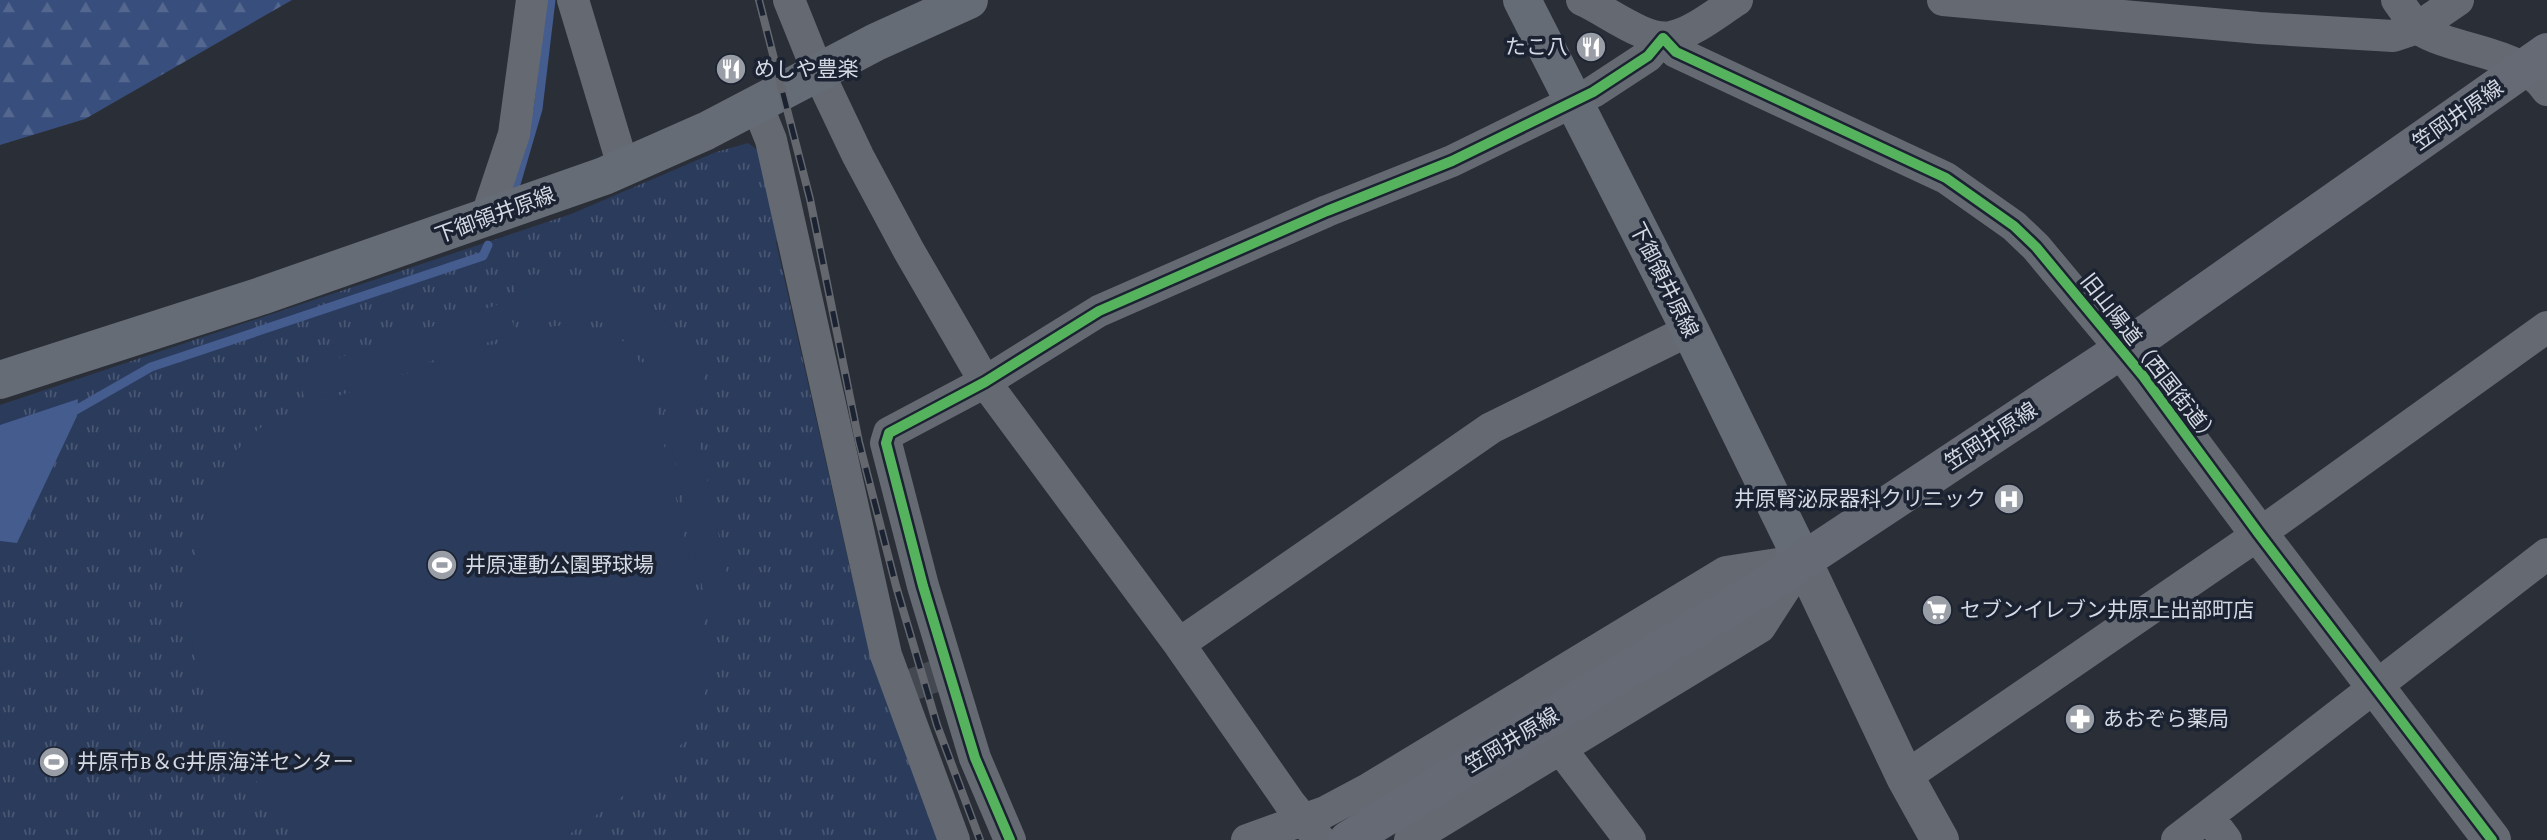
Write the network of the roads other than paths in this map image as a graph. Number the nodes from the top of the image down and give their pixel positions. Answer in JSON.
{"nodes":[{"id":1,"x":532,"y":0,"type":"edge"},
{"id":2,"x":573,"y":0,"type":"edge"},
{"id":3,"x":789,"y":0,"type":"edge"},
{"id":4,"x":969,"y":0,"type":"edge"},
{"id":5,"x":1522,"y":0,"type":"edge"},
{"id":6,"x":1582,"y":0,"type":"edge"},
{"id":7,"x":1737,"y":0,"type":"edge"},
{"id":8,"x":1943,"y":0,"type":"edge"},
{"id":9,"x":2397,"y":0,"type":"edge"},
{"id":10,"x":2458,"y":0,"type":"edge"},
{"id":11,"x":2417,"y":27,"type":"junction"},
{"id":12,"x":1663,"y":38,"type":"junction"},
{"id":13,"x":2539,"y":71,"type":"edge"},
{"id":14,"x":818,"y":72,"type":"junction"},
{"id":15,"x":1573,"y":101,"type":"junction"},
{"id":16,"x":757,"y":106,"type":"junction"},
{"id":17,"x":623,"y":166,"type":"junction"},
{"id":18,"x":486,"y":218,"type":"junction"},
{"id":19,"x":2547,"y":327,"type":"edge"},
{"id":20,"x":1690,"y":330,"type":"junction"},
{"id":21,"x":2122,"y":350,"type":"junction"},
{"id":22,"x":0,"y":380,"type":"edge"},
{"id":23,"x":985,"y":382,"type":"junction"},
{"id":24,"x":2259,"y":534,"type":"junction"},
{"id":25,"x":2547,"y":554,"type":"edge"},
{"id":26,"x":1803,"y":561,"type":"junction"},
{"id":27,"x":1178,"y":644,"type":"junction"},
{"id":28,"x":2375,"y":686,"type":"junction"},
{"id":29,"x":1560,"y":748,"type":"junction"},
{"id":30,"x":1905,"y":777,"type":"junction"},
{"id":31,"x":2217,"y":828,"type":"edge"},
{"id":32,"x":1330,"y":834,"type":"edge"},
{"id":33,"x":954,"y":840,"type":"edge"},
{"id":34,"x":1010,"y":840,"type":"edge"},
{"id":35,"x":1247,"y":840,"type":"edge"},
{"id":36,"x":1410,"y":840,"type":"edge"},
{"id":37,"x":1630,"y":840,"type":"edge"},
{"id":38,"x":1940,"y":840,"type":"edge"},
{"id":39,"x":2177,"y":840,"type":"edge"},
{"id":40,"x":2492,"y":840,"type":"edge"}],
"edges":[{"from":1,"to":18,"type":"street"},
{"from":2,"to":17,"type":"street"},
{"from":3,"to":14,"type":"street"},
{"from":4,"to":14,"type":"main road","name":"下御領井原線"},
{"from":5,"to":15,"type":"main road","name":"下御領井原線"},
{"from":6,"to":12,"type":"street","name":"旧山陽道（西国街道）"},
{"from":7,"to":12,"type":"street"},
{"from":8,"to":11,"type":"street"},
{"from":9,"to":11,"type":"street"},
{"from":10,"to":11,"type":"street"},
{"from":11,"to":13,"type":"street"},
{"from":12,"to":15,"type":"street"},
{"from":12,"to":21,"type":"street","name":"旧山陽道（西国街道）"},
{"from":13,"to":21,"type":"main road","name":"笠岡井原線"},
{"from":14,"to":16,"type":"main road","name":"下御領井原線"},
{"from":14,"to":23,"type":"street"},
{"from":15,"to":20,"type":"main road","name":"下御領井原線"},
{"from":15,"to":23,"type":"street"},
{"from":16,"to":17,"type":"main road","name":"下御領井原線"},
{"from":16,"to":33,"type":"street"},
{"from":17,"to":18,"type":"main road","name":"下御領井原線"},
{"from":18,"to":22,"type":"main road","name":"下御領井原線"},
{"from":19,"to":24,"type":"street"},
{"from":20,"to":26,"type":"main road","name":"下御領井原線"},
{"from":20,"to":27,"type":"street"},
{"from":21,"to":24,"type":"street","name":"旧山陽道（西国街道）"},
{"from":21,"to":26,"type":"main road","name":"笠岡井原線"},
{"from":23,"to":27,"type":"street"},
{"from":23,"to":34,"type":"street"},
{"from":24,"to":28,"type":"street","name":"旧山陽道（西国街道）"},
{"from":24,"to":30,"type":"street"},
{"from":25,"to":28,"type":"street"},
{"from":26,"to":29,"type":"street"},
{"from":26,"to":30,"type":"street"},
{"from":26,"to":32,"type":"main road","name":"笠岡井原線"},
{"from":26,"to":32,"type":"street"},
{"from":27,"to":32,"type":"street"},
{"from":28,"to":31,"type":"street"},
{"from":28,"to":40,"type":"street","name":"旧山陽道（西国街道）"},
{"from":29,"to":36,"type":"street"},
{"from":29,"to":37,"type":"street"},
{"from":30,"to":38,"type":"street"},
{"from":31,"to":39,"type":"street"},
{"from":32,"to":35,"type":"street"}]}
